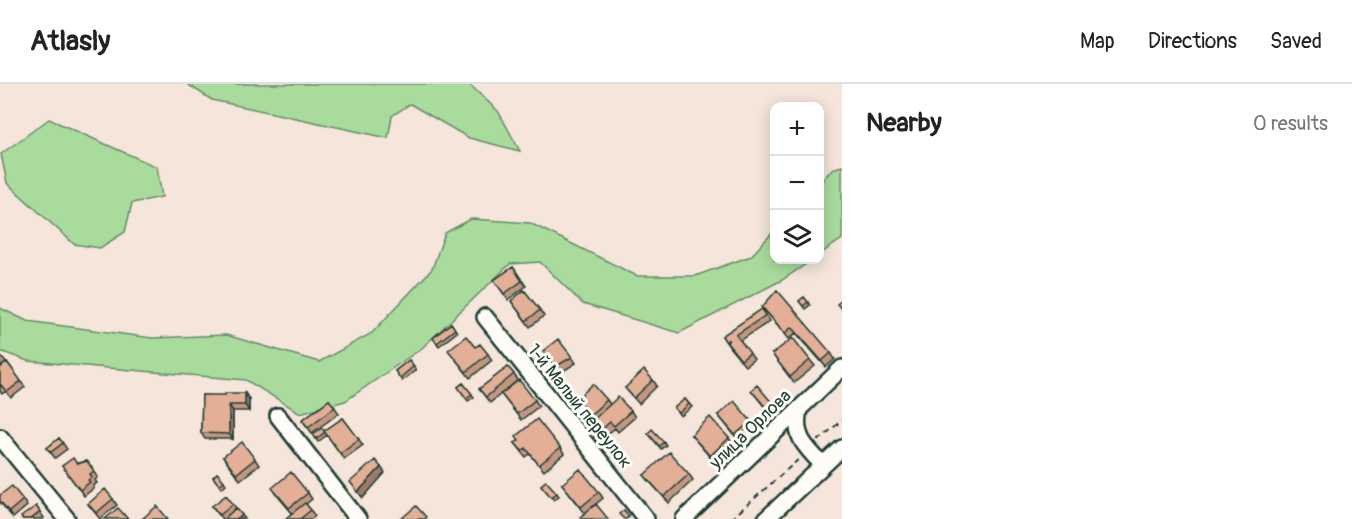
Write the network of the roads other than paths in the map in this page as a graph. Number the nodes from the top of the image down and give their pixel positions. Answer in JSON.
{"nodes":[{"id":1,"x":485,"y":317,"type":"dead end"},
{"id":2,"x":842,"y":368,"type":"edge"},
{"id":3,"x":799,"y":409,"type":"junction"},
{"id":4,"x":278,"y":416,"type":"dead end"},
{"id":5,"x":0,"y":437,"type":"edge"},
{"id":6,"x":842,"y":448,"type":"edge"},
{"id":7,"x":823,"y":465,"type":"junction"},
{"id":8,"x":67,"y":519,"type":"edge"},
{"id":9,"x":358,"y":519,"type":"edge"},
{"id":10,"x":646,"y":519,"type":"edge"},
{"id":11,"x":684,"y":519,"type":"edge"},
{"id":12,"x":766,"y":519,"type":"edge"}],
"edges":[{"from":1,"to":10,"type":"street","name":"1-й Малый переулок"},
{"from":2,"to":3,"type":"street","name":"улица Орлова"},
{"from":3,"to":7,"type":"street"},
{"from":3,"to":11,"type":"street","name":"улица Орлова"},
{"from":4,"to":9,"type":"street"},
{"from":5,"to":8,"type":"street"},
{"from":6,"to":7,"type":"street"},
{"from":7,"to":12,"type":"street"}]}
